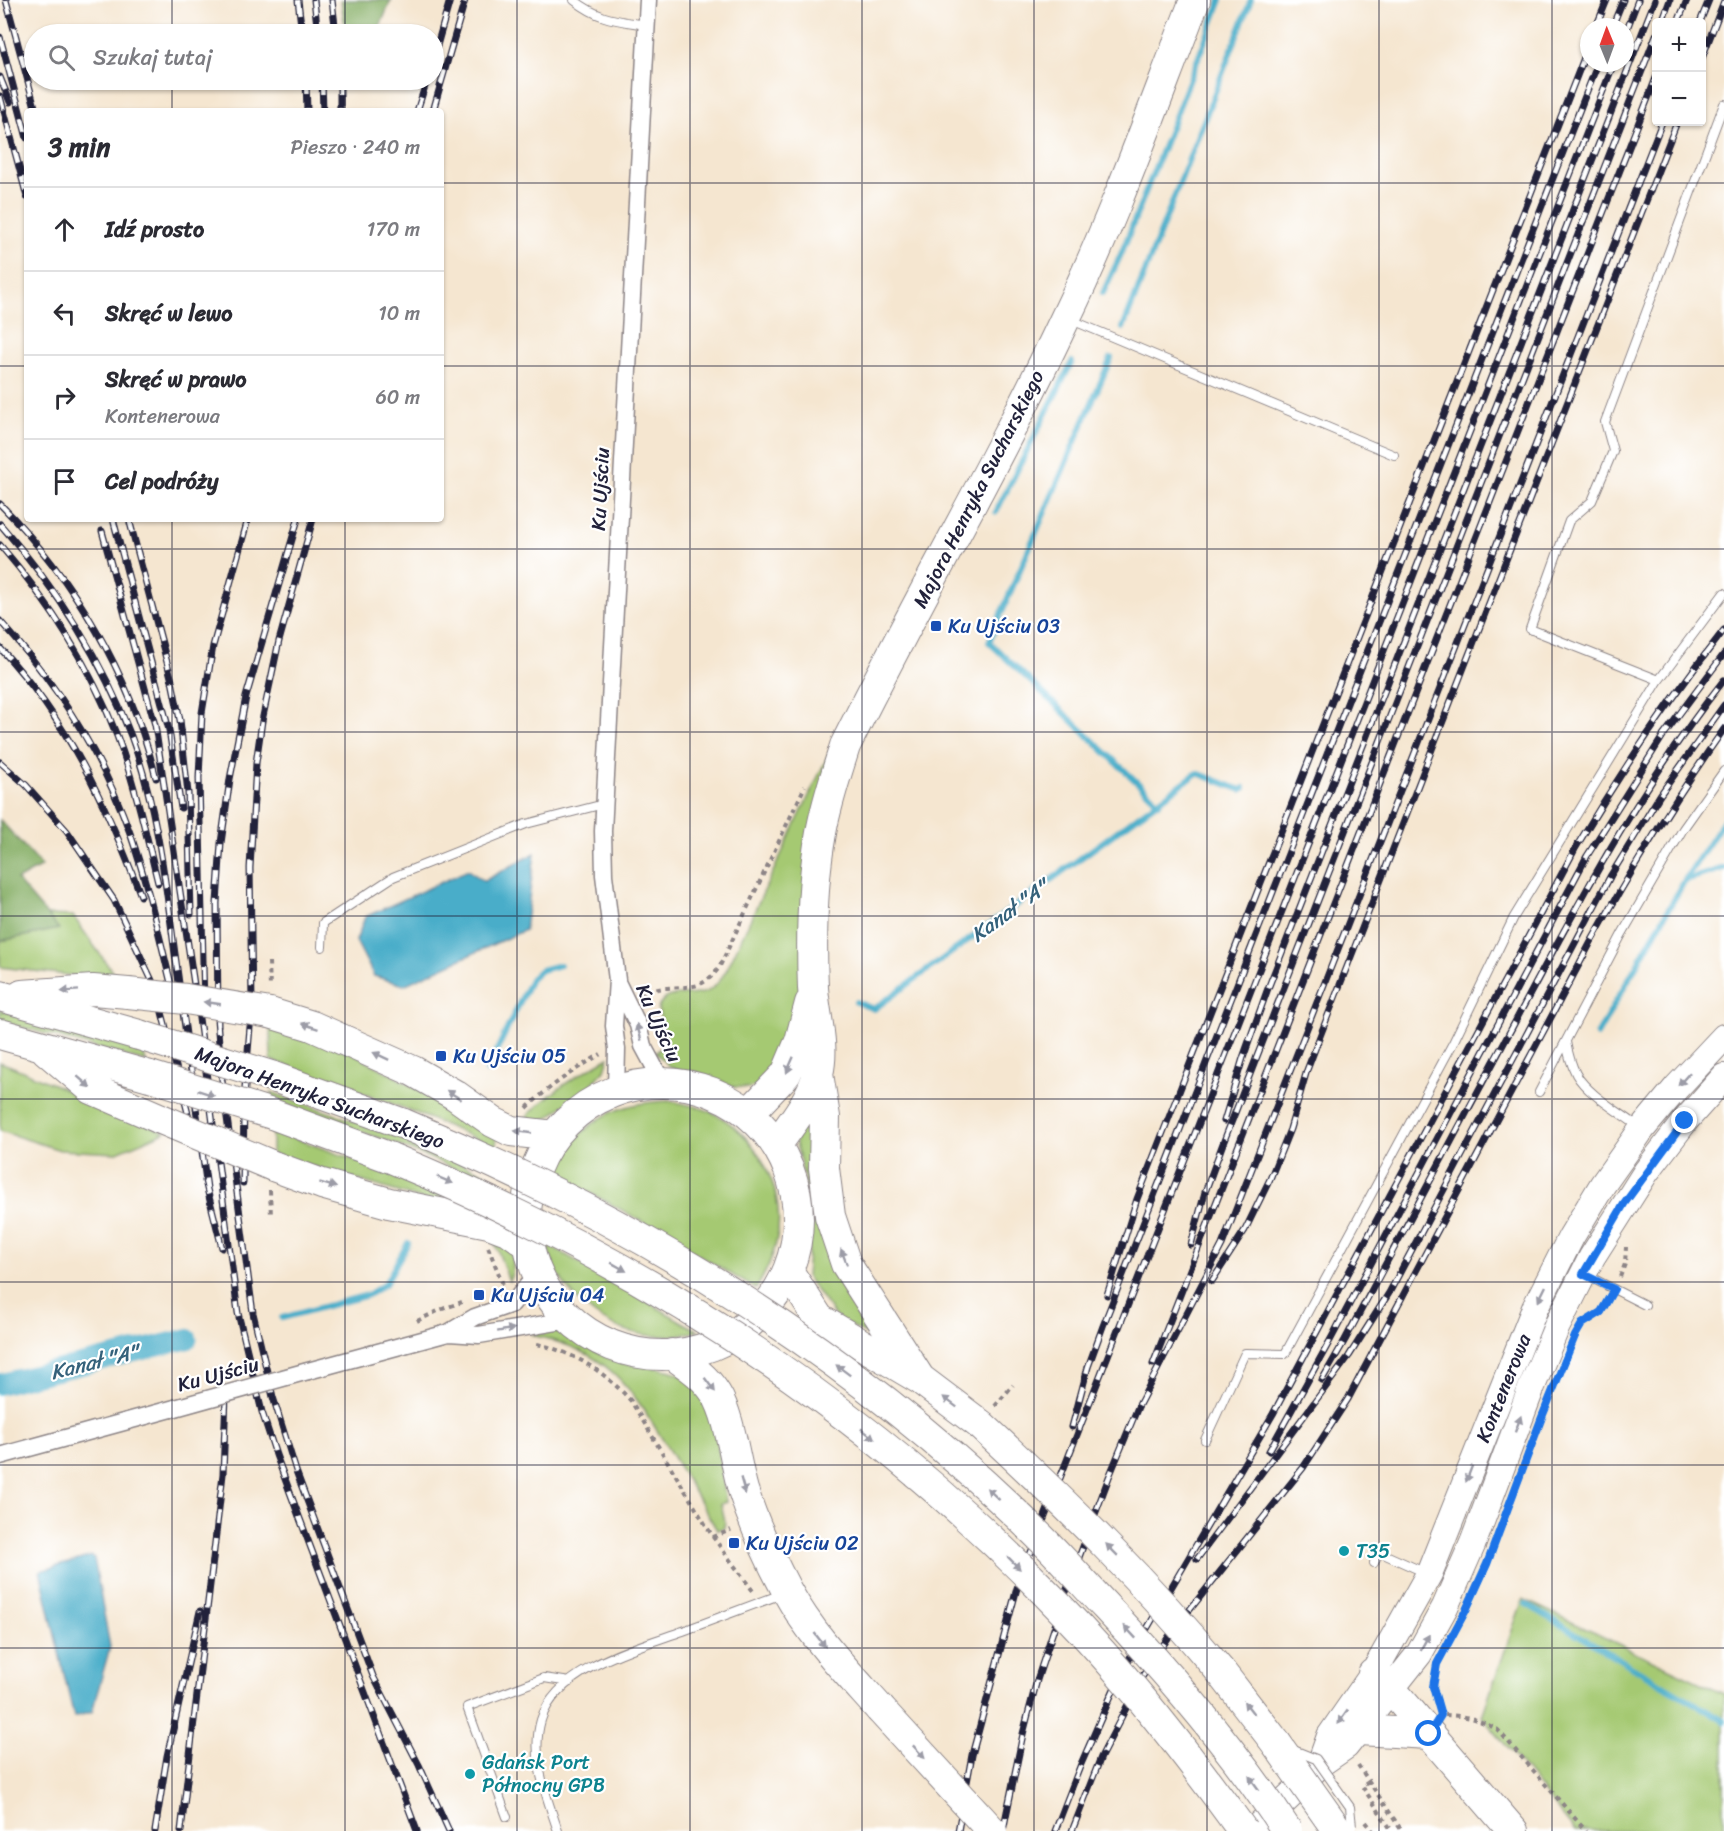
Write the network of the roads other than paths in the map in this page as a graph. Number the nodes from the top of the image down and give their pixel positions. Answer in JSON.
{"nodes":[{"id":1,"x":574,"y":0,"type":"edge"},
{"id":2,"x":648,"y":0,"type":"edge"},
{"id":3,"x":1195,"y":0,"type":"edge"},
{"id":4,"x":646,"y":25,"type":"junction"},
{"id":5,"x":1724,"y":104,"type":"edge"},
{"id":6,"x":1066,"y":318,"type":"junction"},
{"id":7,"x":1395,"y":455,"type":"dead end"},
{"id":8,"x":1724,"y":593,"type":"edge"},
{"id":9,"x":1659,"y":680,"type":"junction"},
{"id":10,"x":1724,"y":771,"type":"edge"},
{"id":11,"x":604,"y":804,"type":"junction"},
{"id":12,"x":322,"y":947,"type":"dead end"},
{"id":13,"x":617,"y":980,"type":"junction"},
{"id":14,"x":813,"y":989,"type":"junction"},
{"id":15,"x":0,"y":996,"type":"edge"},
{"id":16,"x":0,"y":1034,"type":"edge"},
{"id":17,"x":1724,"y":1037,"type":"edge"},
{"id":18,"x":1566,"y":1042,"type":"junction"},
{"id":19,"x":39,"y":1044,"type":"junction"},
{"id":20,"x":818,"y":1074,"type":"junction"},
{"id":21,"x":1724,"y":1077,"type":"edge"},
{"id":22,"x":663,"y":1083,"type":"junction"},
{"id":23,"x":616,"y":1089,"type":"junction"},
{"id":24,"x":1539,"y":1092,"type":"dead end"},
{"id":25,"x":749,"y":1113,"type":"junction"},
{"id":26,"x":1642,"y":1129,"type":"junction"},
{"id":27,"x":554,"y":1136,"type":"junction"},
{"id":28,"x":777,"y":1144,"type":"junction"},
{"id":29,"x":528,"y":1244,"type":"junction"},
{"id":30,"x":1570,"y":1267,"type":"junction"},
{"id":31,"x":788,"y":1271,"type":"junction"},
{"id":32,"x":536,"y":1275,"type":"junction"},
{"id":33,"x":1645,"y":1305,"type":"dead end"},
{"id":34,"x":568,"y":1320,"type":"junction"},
{"id":35,"x":448,"y":1333,"type":"junction"},
{"id":36,"x":672,"y":1354,"type":"junction"},
{"id":37,"x":920,"y":1379,"type":"junction"},
{"id":38,"x":1205,"y":1440,"type":"dead end"},
{"id":39,"x":0,"y":1456,"type":"edge"},
{"id":40,"x":1374,"y":1563,"type":"dead end"},
{"id":41,"x":1429,"y":1574,"type":"junction"},
{"id":42,"x":788,"y":1592,"type":"junction"},
{"id":43,"x":1382,"y":1681,"type":"junction"},
{"id":44,"x":570,"y":1682,"type":"junction"},
{"id":45,"x":1435,"y":1725,"type":"junction"},
{"id":46,"x":1359,"y":1730,"type":"junction"},
{"id":47,"x":1320,"y":1764,"type":"junction"},
{"id":48,"x":507,"y":1817,"type":"dead end"},
{"id":49,"x":1351,"y":1826,"type":"edge"},
{"id":50,"x":558,"y":1831,"type":"edge"},
{"id":51,"x":992,"y":1831,"type":"edge"},
{"id":52,"x":1243,"y":1831,"type":"edge"},
{"id":53,"x":1253,"y":1831,"type":"edge"},
{"id":54,"x":1287,"y":1831,"type":"edge"},
{"id":55,"x":1514,"y":1831,"type":"edge"}],
"edges":[{"from":1,"to":4,"type":"lane"},
{"from":2,"to":4,"type":"street","name":"Ku Ujściu"},
{"from":3,"to":6,"type":"highway","name":"Majora Henryka Sucharskiego"},
{"from":4,"to":11,"type":"street","name":"Ku Ujściu"},
{"from":5,"to":9,"type":"lane"},
{"from":6,"to":7,"type":"lane"},
{"from":6,"to":14,"type":"highway","name":"Majora Henryka Sucharskiego"},
{"from":8,"to":9,"type":"lane"},
{"from":9,"to":38,"type":"lane"},
{"from":10,"to":18,"type":"lane"},
{"from":11,"to":12,"type":"lane"},
{"from":11,"to":13,"type":"street","name":"Ku Ujściu"},
{"from":22,"to":13,"type":"street","name":"Ku Ujściu","one_way":true},
{"from":13,"to":23,"type":"street","name":"Ku Ujściu"},
{"from":14,"to":20,"type":"highway","name":"Majora Henryka Sucharskiego"},
{"from":14,"to":25,"type":"highway","name":"Majora Henryka Sucharskiego","one_way":true},
{"from":27,"to":15,"type":"highway","one_way":true,"bridge":true},
{"from":54,"to":15,"type":"highway","name":"Majora Henryka Sucharskiego","one_way":true,"bridge":true},
{"from":16,"to":19,"type":"highway","name":"Majora Henryka Sucharskiego"},
{"from":17,"to":26,"type":"main road","name":"Kontenerowa","one_way":true},
{"from":18,"to":24,"type":"lane"},
{"from":18,"to":26,"type":"lane"},
{"from":19,"to":29,"type":"highway","one_way":true,"bridge":true},
{"from":19,"to":52,"type":"highway","name":"Majora Henryka Sucharskiego","one_way":true,"bridge":true},
{"from":20,"to":28,"type":"highway","name":"Majora Henryka Sucharskiego"},
{"from":37,"to":20,"type":"highway","one_way":true},
{"from":21,"to":30,"type":"main road","name":"Kontenerowa"},
{"from":22,"to":23,"type":"highway"},
{"from":22,"to":25,"type":"highway"},
{"from":23,"to":27,"type":"highway"},
{"from":25,"to":28,"type":"highway"},
{"from":26,"to":30,"type":"main road","name":"Kontenerowa"},
{"from":27,"to":29,"type":"highway"},
{"from":28,"to":31,"type":"highway"},
{"from":29,"to":32,"type":"highway"},
{"from":30,"to":33,"type":"lane"},
{"from":30,"to":41,"type":"main road","name":"Kontenerowa","one_way":true},
{"from":43,"to":30,"type":"main road","name":"Kontenerowa","one_way":true},
{"from":31,"to":36,"type":"highway"},
{"from":31,"to":37,"type":"highway"},
{"from":32,"to":34,"type":"highway"},
{"from":32,"to":35,"type":"street","name":"Ku Ujściu"},
{"from":35,"to":34,"type":"street","name":"Ku Ujściu","one_way":true},
{"from":34,"to":36,"type":"highway"},
{"from":35,"to":39,"type":"street","name":"Ku Ujściu","bridge":true},
{"from":36,"to":42,"type":"highway","one_way":true},
{"from":49,"to":37,"type":"highway","one_way":true,"bridge":true},
{"from":40,"to":41,"type":"lane"},
{"from":41,"to":43,"type":"main road","name":"Kontenerowa"},
{"from":42,"to":44,"type":"lane"},
{"from":42,"to":51,"type":"highway","one_way":true,"bridge":true},
{"from":43,"to":45,"type":"highway"},
{"from":43,"to":46,"type":"main road","name":"Kontenerowa"},
{"from":43,"to":47,"type":"main road","name":"Kontenerowa","one_way":true},
{"from":44,"to":48,"type":"lane"},
{"from":44,"to":50,"type":"lane"},
{"from":45,"to":46,"type":"highway"},
{"from":45,"to":55,"type":"highway"},
{"from":46,"to":47,"type":"main road","name":"Kontenerowa"},
{"from":47,"to":53,"type":"main road","name":"Kontenerowa"}]}
